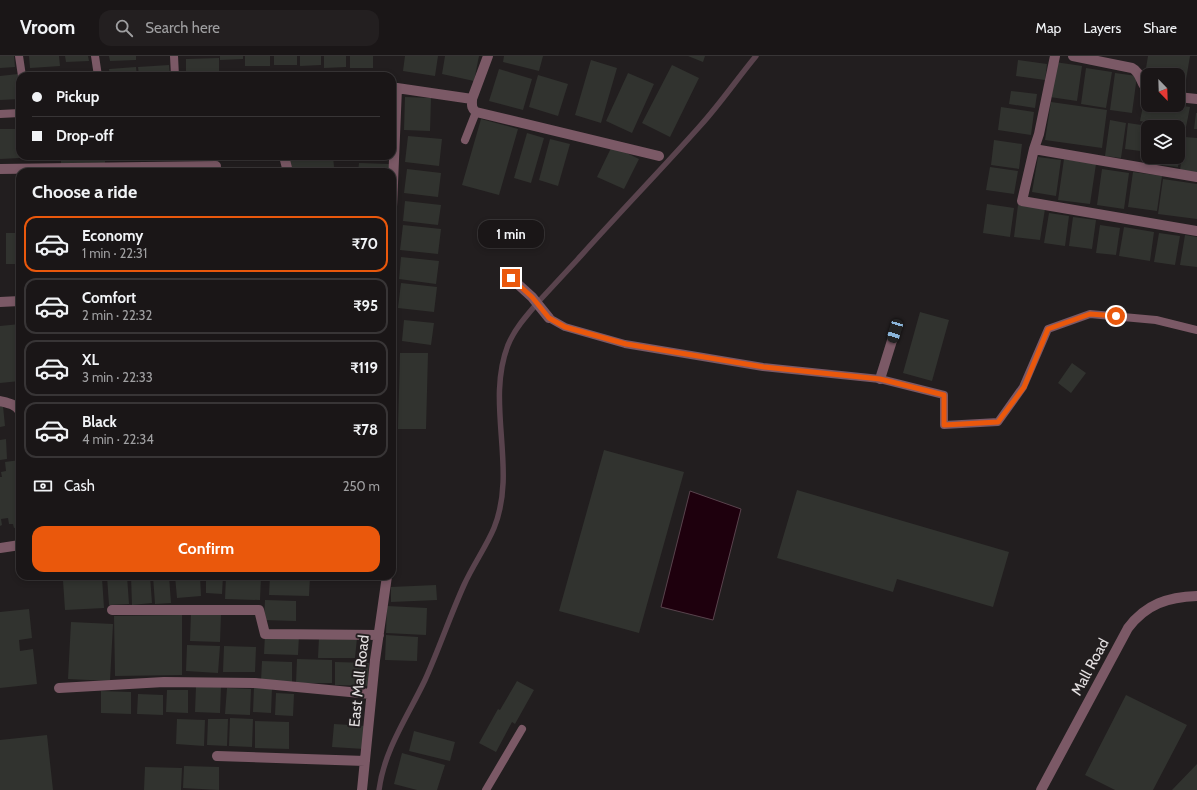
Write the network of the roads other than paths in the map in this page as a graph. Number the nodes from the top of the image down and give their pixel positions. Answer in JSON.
{"nodes":[{"id":1,"x":20,"y":56,"type":"edge"},
{"id":2,"x":95,"y":56,"type":"edge"},
{"id":3,"x":174,"y":56,"type":"edge"},
{"id":4,"x":488,"y":56,"type":"edge"},
{"id":5,"x":1055,"y":56,"type":"edge"},
{"id":6,"x":1073,"y":56,"type":"edge"},
{"id":7,"x":22,"y":72,"type":"edge"},
{"id":8,"x":97,"y":72,"type":"edge"},
{"id":9,"x":175,"y":72,"type":"edge"},
{"id":10,"x":1141,"y":80,"type":"edge"},
{"id":11,"x":396,"y":88,"type":"edge"},
{"id":12,"x":1185,"y":98,"type":"edge"},
{"id":13,"x":472,"y":99,"type":"junction"},
{"id":14,"x":1197,"y":99,"type":"edge"},
{"id":15,"x":476,"y":112,"type":"junction"},
{"id":16,"x":16,"y":113,"type":"edge"},
{"id":17,"x":0,"y":114,"type":"edge"},
{"id":18,"x":465,"y":140,"type":"dead end"},
{"id":19,"x":1034,"y":149,"type":"junction"},
{"id":20,"x":659,"y":156,"type":"dead end"},
{"id":21,"x":216,"y":166,"type":"dead end"},
{"id":22,"x":72,"y":168,"type":"edge"},
{"id":23,"x":0,"y":169,"type":"edge"},
{"id":24,"x":16,"y":169,"type":"edge"},
{"id":25,"x":1197,"y":177,"type":"edge"},
{"id":26,"x":1197,"y":231,"type":"edge"},
{"id":27,"x":511,"y":278,"type":"dead end"},
{"id":28,"x":16,"y":301,"type":"edge"},
{"id":29,"x":0,"y":302,"type":"edge"},
{"id":30,"x":549,"y":318,"type":"joint"},
{"id":31,"x":1197,"y":330,"type":"edge"},
{"id":32,"x":895,"y":331,"type":"dead end"},
{"id":33,"x":880,"y":379,"type":"junction"},
{"id":34,"x":0,"y":401,"type":"edge"},
{"id":35,"x":16,"y":406,"type":"edge"},
{"id":36,"x":16,"y":546,"type":"edge"},
{"id":37,"x":0,"y":548,"type":"edge"},
{"id":38,"x":386,"y":580,"type":"edge"},
{"id":39,"x":1197,"y":596,"type":"edge"},
{"id":40,"x":112,"y":610,"type":"dead end"},
{"id":41,"x":379,"y":635,"type":"junction"},
{"id":42,"x":59,"y":688,"type":"dead end"},
{"id":43,"x":371,"y":694,"type":"junction"},
{"id":44,"x":522,"y":728,"type":"dead end"},
{"id":45,"x":217,"y":756,"type":"dead end"},
{"id":46,"x":365,"y":760,"type":"junction"},
{"id":47,"x":362,"y":790,"type":"edge"},
{"id":48,"x":486,"y":790,"type":"edge"},
{"id":49,"x":1041,"y":790,"type":"edge"}],
"edges":[{"from":1,"to":7,"type":"lane"},
{"from":2,"to":8,"type":"lane"},
{"from":3,"to":9,"type":"lane"},
{"from":4,"to":13,"type":"street"},
{"from":5,"to":19,"type":"street"},
{"from":6,"to":10,"type":"street"},
{"from":11,"to":13,"type":"street"},
{"from":12,"to":14,"type":"street"},
{"from":13,"to":15,"type":"street"},
{"from":15,"to":18,"type":"lane"},
{"from":15,"to":20,"type":"street"},
{"from":16,"to":17,"type":"lane"},
{"from":19,"to":25,"type":"street"},
{"from":19,"to":26,"type":"street"},
{"from":21,"to":22,"type":"street"},
{"from":23,"to":24,"type":"street"},
{"from":27,"to":30,"type":"street"},
{"from":28,"to":29,"type":"street"},
{"from":30,"to":33,"type":"lane"},
{"from":31,"to":33,"type":"lane"},
{"from":32,"to":33,"type":"street"},
{"from":34,"to":35,"type":"street"},
{"from":36,"to":37,"type":"street"},
{"from":38,"to":41,"type":"street","name":"East Mall Road"},
{"from":39,"to":49,"type":"street","name":"Mall Road"},
{"from":40,"to":41,"type":"street"},
{"from":41,"to":43,"type":"street","name":"East Mall Road"},
{"from":42,"to":43,"type":"street"},
{"from":43,"to":46,"type":"street","name":"East Mall Road"},
{"from":44,"to":48,"type":"lane"},
{"from":45,"to":46,"type":"street"},
{"from":46,"to":47,"type":"street","name":"East Mall Road"}]}
